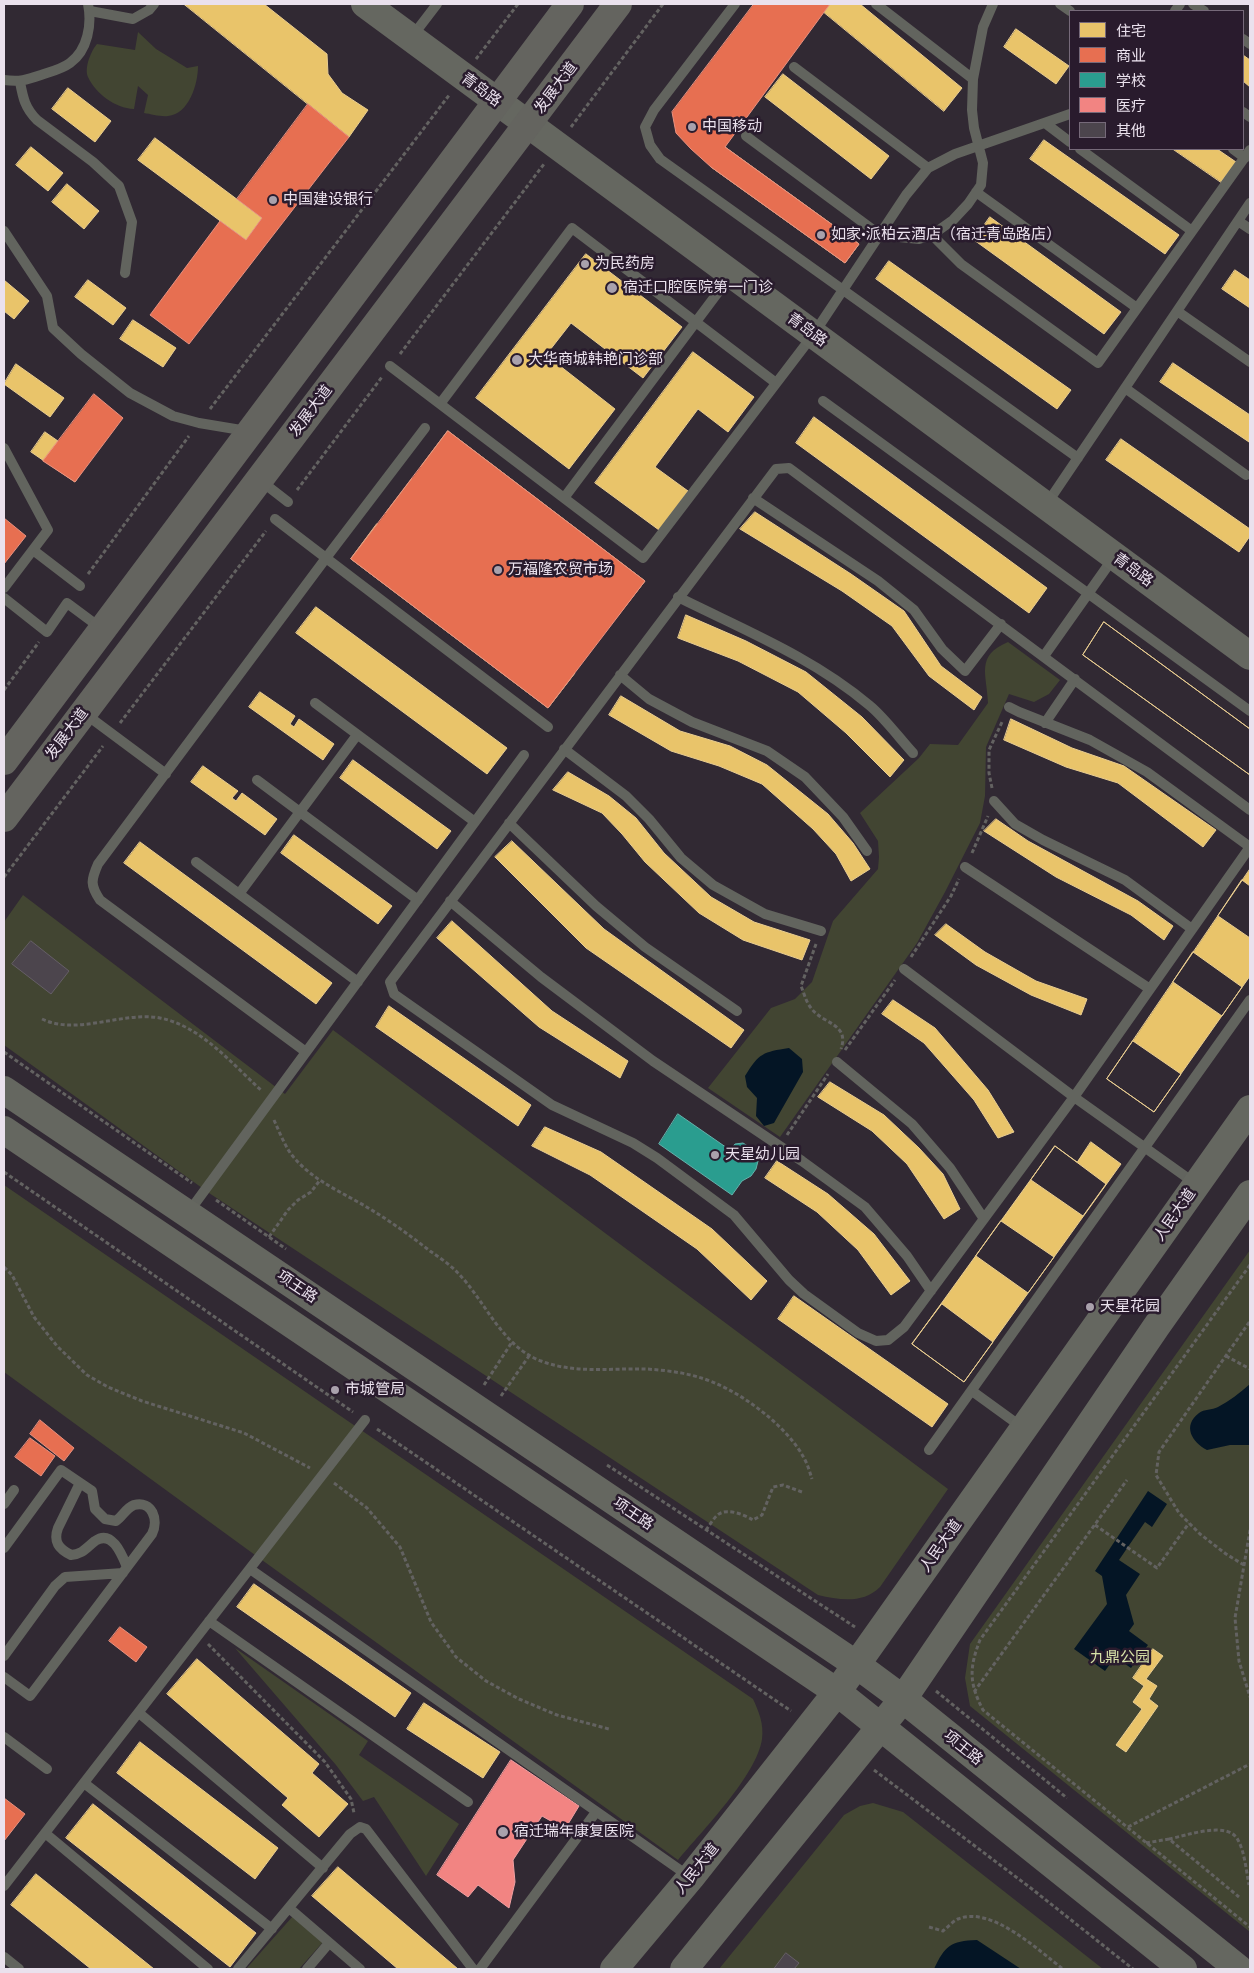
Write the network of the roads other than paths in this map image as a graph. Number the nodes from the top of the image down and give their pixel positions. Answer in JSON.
{"nodes":[{"id":1,"x":154,"y":4,"type":"edge"},
{"id":2,"x":365,"y":4,"type":"edge"},
{"id":3,"x":437,"y":4,"type":"edge"},
{"id":4,"x":570,"y":4,"type":"edge"},
{"id":5,"x":618,"y":4,"type":"edge"},
{"id":6,"x":735,"y":4,"type":"edge"},
{"id":7,"x":876,"y":4,"type":"edge"},
{"id":8,"x":993,"y":4,"type":"edge"},
{"id":9,"x":89,"y":7,"type":"edge"},
{"id":10,"x":411,"y":39,"type":"junction"},
{"id":11,"x":794,"y":66,"type":"dead end"},
{"id":12,"x":973,"y":79,"type":"junction"},
{"id":13,"x":4,"y":80,"type":"edge"},
{"id":14,"x":20,"y":82,"type":"junction"},
{"id":15,"x":498,"y":102,"type":"junction"},
{"id":16,"x":1069,"y":114,"type":"edge"},
{"id":17,"x":1045,"y":123,"type":"junction"},
{"id":18,"x":528,"y":125,"type":"junction"},
{"id":19,"x":746,"y":136,"type":"dead end"},
{"id":20,"x":1069,"y":141,"type":"edge"},
{"id":21,"x":980,"y":145,"type":"junction"},
{"id":22,"x":1081,"y":150,"type":"edge"},
{"id":23,"x":1247,"y":154,"type":"edge"},
{"id":24,"x":928,"y":168,"type":"junction"},
{"id":25,"x":976,"y":192,"type":"junction"},
{"id":26,"x":1250,"y":203,"type":"edge"},
{"id":27,"x":1238,"y":221,"type":"junction"},
{"id":28,"x":1250,"y":229,"type":"edge"},
{"id":29,"x":4,"y":231,"type":"edge"},
{"id":30,"x":1192,"y":231,"type":"junction"},
{"id":31,"x":880,"y":235,"type":"junction"},
{"id":32,"x":932,"y":235,"type":"junction"},
{"id":33,"x":125,"y":274,"type":"dead end"},
{"id":34,"x":731,"y":274,"type":"junction"},
{"id":35,"x":843,"y":290,"type":"junction"},
{"id":36,"x":1138,"y":308,"type":"junction"},
{"id":37,"x":1178,"y":311,"type":"junction"},
{"id":38,"x":695,"y":322,"type":"junction"},
{"id":39,"x":813,"y":335,"type":"junction"},
{"id":40,"x":1250,"y":362,"type":"edge"},
{"id":41,"x":390,"y":366,"type":"road end"},
{"id":42,"x":776,"y":383,"type":"junction"},
{"id":43,"x":1126,"y":388,"type":"junction"},
{"id":44,"x":823,"y":401,"type":"dead end"},
{"id":45,"x":440,"y":404,"type":"junction"},
{"id":46,"x":425,"y":428,"type":"dead end"},
{"id":47,"x":250,"y":431,"type":"junction"},
{"id":48,"x":4,"y":448,"type":"edge"},
{"id":49,"x":1078,"y":458,"type":"junction"},
{"id":50,"x":1249,"y":474,"type":"edge"},
{"id":51,"x":259,"y":480,"type":"junction"},
{"id":52,"x":564,"y":498,"type":"junction"},
{"id":53,"x":754,"y":498,"type":"junction"},
{"id":54,"x":288,"y":502,"type":"road end"},
{"id":55,"x":1046,"y":506,"type":"junction"},
{"id":56,"x":274,"y":519,"type":"road end"},
{"id":57,"x":33,"y":550,"type":"junction"},
{"id":58,"x":1114,"y":556,"type":"junction"},
{"id":59,"x":326,"y":558,"type":"junction"},
{"id":60,"x":80,"y":586,"type":"road end"},
{"id":61,"x":4,"y":588,"type":"edge"},
{"id":62,"x":1088,"y":593,"type":"junction"},
{"id":63,"x":678,"y":597,"type":"junction"},
{"id":64,"x":4,"y":598,"type":"edge"},
{"id":65,"x":1001,"y":624,"type":"junction"},
{"id":66,"x":103,"y":630,"type":"junction"},
{"id":67,"x":1044,"y":656,"type":"junction"},
{"id":68,"x":1250,"y":656,"type":"edge"},
{"id":69,"x":620,"y":675,"type":"junction"},
{"id":70,"x":1075,"y":679,"type":"junction"},
{"id":71,"x":315,"y":703,"type":"dead end"},
{"id":72,"x":1009,"y":707,"type":"road end"},
{"id":73,"x":1250,"y":711,"type":"edge"},
{"id":74,"x":84,"y":712,"type":"junction"},
{"id":75,"x":1045,"y":723,"type":"junction"},
{"id":76,"x":548,"y":727,"type":"dead end"},
{"id":77,"x":357,"y":734,"type":"junction"},
{"id":78,"x":564,"y":749,"type":"junction"},
{"id":79,"x":912,"y":753,"type":"dead end"},
{"id":80,"x":524,"y":755,"type":"dead end"},
{"id":81,"x":4,"y":761,"type":"edge"},
{"id":82,"x":166,"y":774,"type":"junction"},
{"id":83,"x":257,"y":780,"type":"dead end"},
{"id":84,"x":994,"y":802,"type":"road end"},
{"id":85,"x":1250,"y":810,"type":"edge"},
{"id":86,"x":300,"y":812,"type":"junction"},
{"id":87,"x":4,"y":818,"type":"edge"},
{"id":88,"x":475,"y":822,"type":"junction"},
{"id":89,"x":509,"y":823,"type":"junction"},
{"id":90,"x":868,"y":851,"type":"dead end"},
{"id":91,"x":196,"y":862,"type":"dead end"},
{"id":92,"x":965,"y":868,"type":"road end"},
{"id":93,"x":239,"y":894,"type":"junction"},
{"id":94,"x":418,"y":900,"type":"junction"},
{"id":95,"x":450,"y":901,"type":"junction"},
{"id":96,"x":1192,"y":929,"type":"junction"},
{"id":97,"x":821,"y":931,"type":"road end"},
{"id":98,"x":904,"y":969,"type":"road end"},
{"id":99,"x":358,"y":982,"type":"junction"},
{"id":100,"x":1150,"y":989,"type":"junction"},
{"id":101,"x":1250,"y":1000,"type":"edge"},
{"id":102,"x":738,"y":1011,"type":"dead end"},
{"id":103,"x":306,"y":1052,"type":"junction"},
{"id":104,"x":836,"y":1062,"type":"road end"},
{"id":105,"x":4,"y":1090,"type":"edge"},
{"id":106,"x":1074,"y":1097,"type":"junction"},
{"id":107,"x":1250,"y":1109,"type":"edge"},
{"id":108,"x":4,"y":1130,"type":"edge"},
{"id":109,"x":1145,"y":1148,"type":"junction"},
{"id":110,"x":1197,"y":1184,"type":"junction"},
{"id":111,"x":1250,"y":1194,"type":"edge"},
{"id":112,"x":188,"y":1214,"type":"junction"},
{"id":113,"x":984,"y":1219,"type":"junction"},
{"id":114,"x":931,"y":1290,"type":"junction"},
{"id":115,"x":972,"y":1391,"type":"junction"},
{"id":116,"x":365,"y":1420,"type":"road end"},
{"id":117,"x":1024,"y":1429,"type":"junction"},
{"id":118,"x":929,"y":1450,"type":"dead end"},
{"id":119,"x":80,"y":1483,"type":"junction"},
{"id":120,"x":14,"y":1490,"type":"dead end"},
{"id":121,"x":4,"y":1504,"type":"edge"},
{"id":122,"x":4,"y":1548,"type":"edge"},
{"id":123,"x":250,"y":1569,"type":"junction"},
{"id":124,"x":125,"y":1570,"type":"junction"},
{"id":125,"x":209,"y":1621,"type":"junction"},
{"id":126,"x":4,"y":1656,"type":"edge"},
{"id":127,"x":857,"y":1664,"type":"junction"},
{"id":128,"x":4,"y":1677,"type":"edge"},
{"id":129,"x":836,"y":1692,"type":"junction"},
{"id":130,"x":903,"y":1699,"type":"junction"},
{"id":131,"x":138,"y":1713,"type":"junction"},
{"id":132,"x":882,"y":1727,"type":"junction"},
{"id":133,"x":4,"y":1737,"type":"edge"},
{"id":134,"x":47,"y":1769,"type":"dead end"},
{"id":135,"x":84,"y":1783,"type":"junction"},
{"id":136,"x":468,"y":1802,"type":"dead end"},
{"id":137,"x":596,"y":1812,"type":"junction"},
{"id":138,"x":45,"y":1833,"type":"junction"},
{"id":139,"x":323,"y":1868,"type":"junction"},
{"id":140,"x":691,"y":1877,"type":"junction"},
{"id":141,"x":4,"y":1886,"type":"edge"},
{"id":142,"x":289,"y":1908,"type":"junction"},
{"id":143,"x":272,"y":1929,"type":"junction"},
{"id":144,"x":329,"y":1943,"type":"junction"},
{"id":145,"x":4,"y":1957,"type":"edge"},
{"id":146,"x":19,"y":1969,"type":"edge"},
{"id":147,"x":208,"y":1969,"type":"edge"},
{"id":148,"x":238,"y":1969,"type":"edge"},
{"id":149,"x":307,"y":1969,"type":"edge"},
{"id":150,"x":360,"y":1969,"type":"edge"},
{"id":151,"x":473,"y":1969,"type":"edge"},
{"id":152,"x":480,"y":1969,"type":"edge"},
{"id":153,"x":614,"y":1969,"type":"edge"},
{"id":154,"x":684,"y":1969,"type":"edge"},
{"id":155,"x":1183,"y":1969,"type":"edge"},
{"id":156,"x":1239,"y":1969,"type":"edge"}],
"edges":[{"from":1,"to":9,"type":"lane"},
{"from":2,"to":10,"type":"main road","name":"青岛路"},
{"from":3,"to":10,"type":"lane"},
{"from":4,"to":15,"type":"main road"},
{"from":5,"to":18,"type":"main road","name":"发展大道"},
{"from":6,"to":35,"type":"lane"},
{"from":7,"to":12,"type":"lane"},
{"from":8,"to":12,"type":"lane"},
{"from":9,"to":14,"type":"lane"},
{"from":10,"to":15,"type":"main road","name":"青岛路"},
{"from":11,"to":24,"type":"lane"},
{"from":12,"to":21,"type":"lane"},
{"from":13,"to":14,"type":"lane"},
{"from":14,"to":33,"type":"lane"},
{"from":15,"to":18,"type":"main road","name":"青岛路"},
{"from":15,"to":47,"type":"main road"},
{"from":16,"to":17,"type":"lane"},
{"from":17,"to":20,"type":"lane"},
{"from":17,"to":21,"type":"lane"},
{"from":18,"to":34,"type":"main road","name":"青岛路"},
{"from":18,"to":51,"type":"main road","name":"发展大道"},
{"from":19,"to":31,"type":"lane"},
{"from":21,"to":24,"type":"lane"},
{"from":21,"to":25,"type":"lane"},
{"from":22,"to":30,"type":"lane"},
{"from":23,"to":30,"type":"lane"},
{"from":24,"to":31,"type":"lane"},
{"from":25,"to":32,"type":"lane"},
{"from":25,"to":36,"type":"lane"},
{"from":26,"to":27,"type":"lane"},
{"from":27,"to":28,"type":"lane"},
{"from":27,"to":37,"type":"lane"},
{"from":29,"to":47,"type":"lane"},
{"from":30,"to":36,"type":"lane"},
{"from":31,"to":32,"type":"lane"},
{"from":31,"to":35,"type":"lane"},
{"from":32,"to":36,"type":"lane"},
{"from":34,"to":38,"type":"lane"},
{"from":34,"to":39,"type":"main road","name":"青岛路"},
{"from":35,"to":39,"type":"lane"},
{"from":35,"to":49,"type":"lane"},
{"from":37,"to":40,"type":"lane"},
{"from":37,"to":43,"type":"lane"},
{"from":38,"to":42,"type":"lane"},
{"from":38,"to":45,"type":"lane"},
{"from":38,"to":52,"type":"lane"},
{"from":39,"to":42,"type":"lane"},
{"from":39,"to":55,"type":"main road","name":"青岛路"},
{"from":41,"to":45,"type":"lane"},
{"from":42,"to":52,"type":"lane"},
{"from":43,"to":49,"type":"lane"},
{"from":43,"to":50,"type":"lane"},
{"from":44,"to":62,"type":"lane"},
{"from":45,"to":52,"type":"lane"},
{"from":46,"to":59,"type":"lane"},
{"from":47,"to":66,"type":"main road"},
{"from":48,"to":57,"type":"lane"},
{"from":49,"to":55,"type":"lane"},
{"from":51,"to":54,"type":"lane"},
{"from":51,"to":74,"type":"main road","name":"发展大道"},
{"from":53,"to":63,"type":"lane"},
{"from":53,"to":65,"type":"lane"},
{"from":53,"to":65,"type":"lane"},
{"from":55,"to":58,"type":"main road","name":"青岛路"},
{"from":56,"to":59,"type":"lane"},
{"from":57,"to":60,"type":"lane"},
{"from":57,"to":61,"type":"lane"},
{"from":58,"to":62,"type":"lane"},
{"from":58,"to":68,"type":"main road","name":"青岛路"},
{"from":59,"to":76,"type":"lane"},
{"from":59,"to":82,"type":"lane"},
{"from":62,"to":67,"type":"lane"},
{"from":62,"to":73,"type":"lane"},
{"from":63,"to":69,"type":"lane"},
{"from":63,"to":79,"type":"lane"},
{"from":64,"to":66,"type":"lane"},
{"from":65,"to":67,"type":"lane"},
{"from":66,"to":81,"type":"main road"},
{"from":67,"to":70,"type":"lane"},
{"from":69,"to":78,"type":"lane"},
{"from":69,"to":90,"type":"lane"},
{"from":70,"to":75,"type":"lane"},
{"from":70,"to":85,"type":"lane"},
{"from":71,"to":77,"type":"lane"},
{"from":72,"to":75,"type":"lane"},
{"from":74,"to":82,"type":"lane"},
{"from":74,"to":87,"type":"main road","name":"发展大道"},
{"from":75,"to":96,"type":"lane"},
{"from":77,"to":86,"type":"lane"},
{"from":77,"to":88,"type":"lane"},
{"from":78,"to":89,"type":"lane"},
{"from":78,"to":97,"type":"lane"},
{"from":80,"to":88,"type":"lane"},
{"from":82,"to":103,"type":"lane"},
{"from":83,"to":86,"type":"lane"},
{"from":84,"to":96,"type":"lane"},
{"from":86,"to":93,"type":"lane"},
{"from":86,"to":94,"type":"lane"},
{"from":88,"to":94,"type":"lane"},
{"from":89,"to":95,"type":"lane"},
{"from":89,"to":102,"type":"lane"},
{"from":91,"to":93,"type":"lane"},
{"from":92,"to":100,"type":"lane"},
{"from":93,"to":99,"type":"lane"},
{"from":94,"to":99,"type":"lane"},
{"from":95,"to":114,"type":"lane"},
{"from":95,"to":114,"type":"lane"},
{"from":96,"to":100,"type":"lane"},
{"from":98,"to":106,"type":"lane"},
{"from":99,"to":103,"type":"lane"},
{"from":100,"to":106,"type":"lane"},
{"from":101,"to":109,"type":"lane"},
{"from":103,"to":112,"type":"lane"},
{"from":104,"to":113,"type":"lane"},
{"from":105,"to":112,"type":"main road","name":"项王路"},
{"from":106,"to":109,"type":"lane"},
{"from":106,"to":113,"type":"lane"},
{"from":107,"to":110,"type":"main road","name":"人民大道"},
{"from":108,"to":129,"type":"main road"},
{"from":109,"to":110,"type":"lane"},
{"from":109,"to":115,"type":"lane"},
{"from":110,"to":117,"type":"main road","name":"人民大道"},
{"from":111,"to":130,"type":"main road"},
{"from":112,"to":127,"type":"main road","name":"项王路"},
{"from":113,"to":114,"type":"lane"},
{"from":115,"to":117,"type":"lane"},
{"from":115,"to":118,"type":"lane"},
{"from":116,"to":123,"type":"lane"},
{"from":117,"to":127,"type":"main road","name":"人民大道"},
{"from":119,"to":122,"type":"lane"},
{"from":119,"to":124,"type":"lane"},
{"from":119,"to":124,"type":"lane"},
{"from":120,"to":121,"type":"lane"},
{"from":123,"to":125,"type":"lane"},
{"from":123,"to":137,"type":"lane"},
{"from":124,"to":126,"type":"lane"},
{"from":124,"to":128,"type":"lane"},
{"from":125,"to":131,"type":"lane"},
{"from":125,"to":136,"type":"lane"},
{"from":127,"to":129,"type":"main road","name":"人民大道"},
{"from":127,"to":130,"type":"main road","name":"项王路"},
{"from":129,"to":132,"type":"main road"},
{"from":129,"to":140,"type":"main road","name":"人民大道"},
{"from":130,"to":132,"type":"main road"},
{"from":130,"to":156,"type":"main road","name":"项王路"},
{"from":131,"to":135,"type":"lane"},
{"from":131,"to":139,"type":"lane"},
{"from":132,"to":154,"type":"main road"},
{"from":132,"to":155,"type":"main road"},
{"from":133,"to":134,"type":"lane"},
{"from":135,"to":138,"type":"lane"},
{"from":135,"to":143,"type":"lane"},
{"from":137,"to":140,"type":"lane"},
{"from":137,"to":152,"type":"lane"},
{"from":138,"to":141,"type":"lane"},
{"from":138,"to":147,"type":"lane"},
{"from":139,"to":142,"type":"lane"},
{"from":139,"to":151,"type":"lane"},
{"from":140,"to":153,"type":"main road","name":"人民大道"},
{"from":142,"to":143,"type":"lane"},
{"from":142,"to":144,"type":"lane"},
{"from":143,"to":148,"type":"lane"},
{"from":144,"to":149,"type":"lane"},
{"from":144,"to":150,"type":"lane"},
{"from":145,"to":146,"type":"lane"}]}
